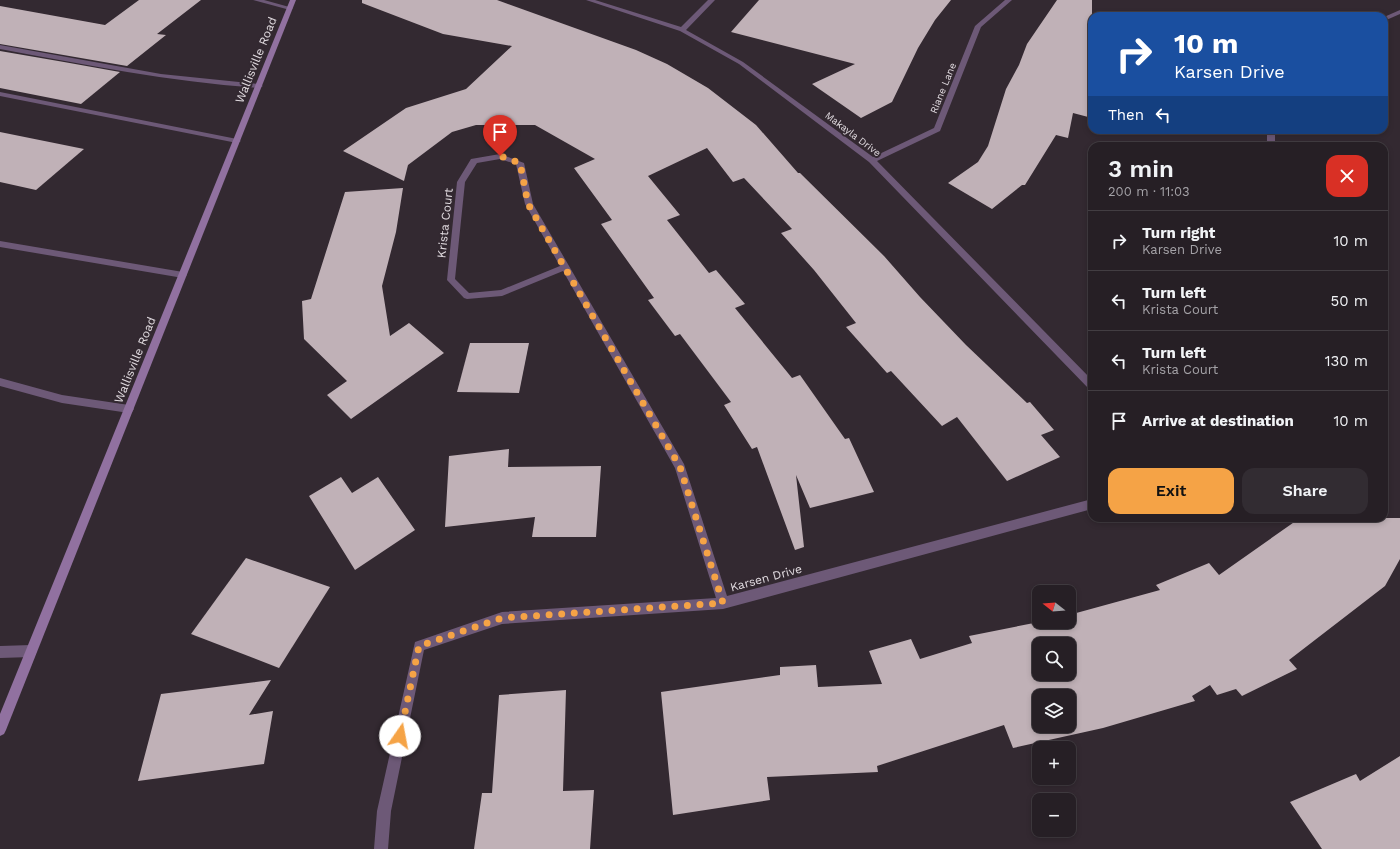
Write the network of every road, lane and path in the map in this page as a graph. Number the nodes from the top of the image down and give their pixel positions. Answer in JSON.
{"nodes":[{"id":1,"x":256,"y":0,"type":"edge"},
{"id":2,"x":589,"y":0,"type":"edge"},
{"id":3,"x":712,"y":0,"type":"edge"},
{"id":4,"x":1009,"y":0,"type":"edge"},
{"id":5,"x":292,"y":4,"type":"edge"},
{"id":6,"x":1400,"y":12,"type":"edge"},
{"id":7,"x":1388,"y":17,"type":"edge"},
{"id":8,"x":682,"y":30,"type":"junction"},
{"id":9,"x":0,"y":47,"type":"edge"},
{"id":10,"x":259,"y":86,"type":"junction"},
{"id":11,"x":0,"y":94,"type":"edge"},
{"id":12,"x":237,"y":141,"type":"junction"},
{"id":13,"x":872,"y":160,"type":"junction"},
{"id":14,"x":0,"y":244,"type":"edge"},
{"id":15,"x":565,"y":267,"type":"junction"},
{"id":16,"x":183,"y":275,"type":"junction"},
{"id":17,"x":0,"y":382,"type":"edge"},
{"id":18,"x":1088,"y":382,"type":"edge"},
{"id":19,"x":129,"y":408,"type":"junction"},
{"id":20,"x":1088,"y":505,"type":"edge"},
{"id":21,"x":723,"y":603,"type":"junction"},
{"id":22,"x":31,"y":651,"type":"junction"},
{"id":23,"x":0,"y":652,"type":"edge"},
{"id":24,"x":0,"y":730,"type":"edge"},
{"id":25,"x":381,"y":849,"type":"edge"}],
"edges":[{"from":1,"to":5,"type":"street"},
{"from":2,"to":8,"type":"street","name":"Makayla Drive"},
{"from":3,"to":8,"type":"street"},
{"from":4,"to":13,"type":"street","name":"Riane Lane"},
{"from":5,"to":10,"type":"main road","name":"Wallisville Road"},
{"from":6,"to":7,"type":"street"},
{"from":8,"to":13,"type":"street","name":"Makayla Drive"},
{"from":9,"to":10,"type":"street"},
{"from":10,"to":12,"type":"main road","name":"Wallisville Road"},
{"from":11,"to":12,"type":"street"},
{"from":12,"to":16,"type":"main road","name":"Wallisville Road"},
{"from":13,"to":18,"type":"street","name":"Makayla Drive"},
{"from":14,"to":16,"type":"street"},
{"from":15,"to":15,"type":"street","name":"Krista Court"},
{"from":15,"to":21,"type":"street","name":"Krista Court"},
{"from":16,"to":19,"type":"main road","name":"Wallisville Road"},
{"from":17,"to":19,"type":"street"},
{"from":19,"to":22,"type":"main road","name":"Wallisville Road"},
{"from":20,"to":21,"type":"street","name":"Karsen Drive"},
{"from":21,"to":25,"type":"street","name":"Karsen Drive"},
{"from":22,"to":23,"type":"street"},
{"from":22,"to":24,"type":"main road","name":"Wallisville Road"}]}
